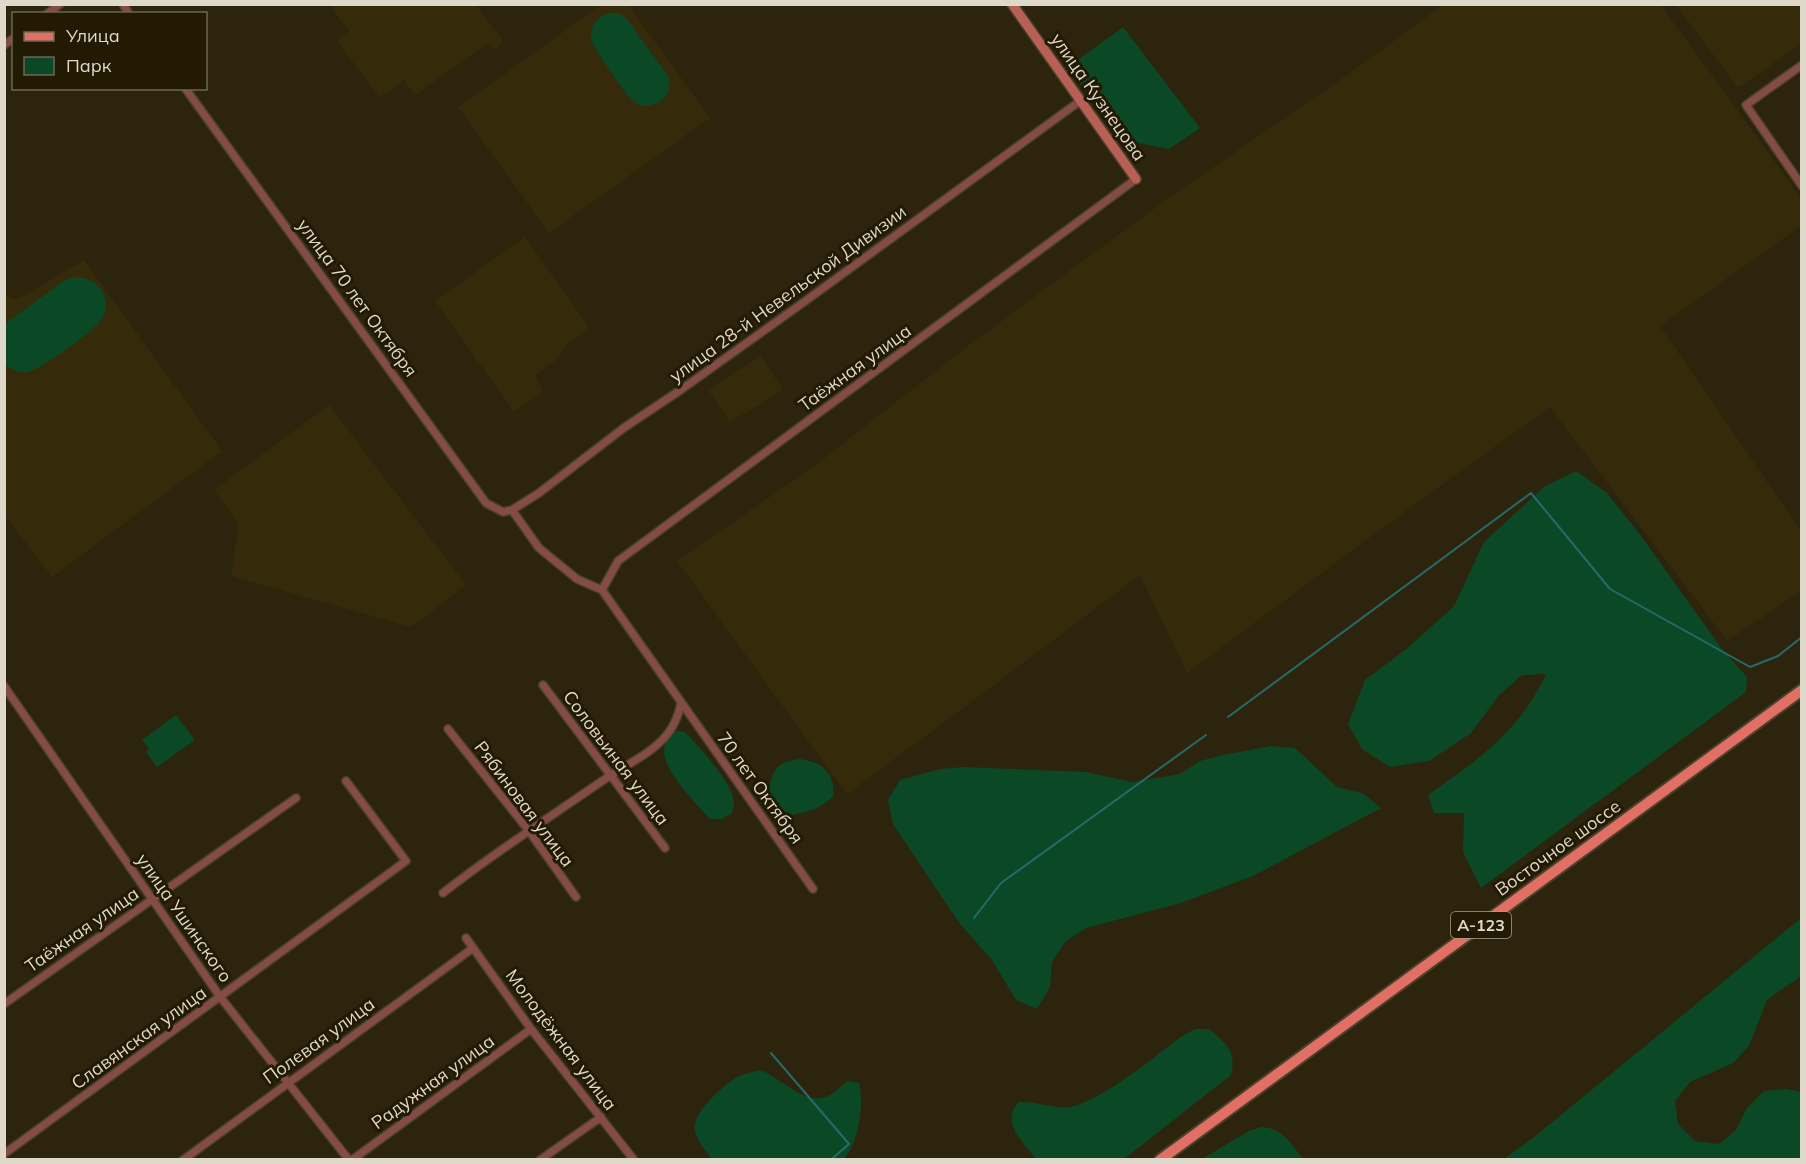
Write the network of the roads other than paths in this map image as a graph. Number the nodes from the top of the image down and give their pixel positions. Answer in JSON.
{"nodes":[{"id":1,"x":1012,"y":4,"type":"edge"},
{"id":2,"x":1802,"y":65,"type":"edge"},
{"id":3,"x":186,"y":90,"type":"edge"},
{"id":4,"x":1080,"y":101,"type":"junction"},
{"id":5,"x":1136,"y":179,"type":"joint"},
{"id":6,"x":1802,"y":186,"type":"edge"},
{"id":7,"x":512,"y":510,"type":"junction"},
{"id":8,"x":602,"y":590,"type":"junction"},
{"id":9,"x":543,"y":685,"type":"dead end"},
{"id":10,"x":4,"y":686,"type":"edge"},
{"id":11,"x":1802,"y":690,"type":"edge"},
{"id":12,"x":681,"y":704,"type":"junction"},
{"id":13,"x":448,"y":729,"type":"dead end"},
{"id":14,"x":611,"y":775,"type":"junction"},
{"id":15,"x":346,"y":781,"type":"dead end"},
{"id":16,"x":296,"y":798,"type":"dead end"},
{"id":17,"x":529,"y":831,"type":"junction"},
{"id":18,"x":664,"y":849,"type":"dead end"},
{"id":19,"x":813,"y":889,"type":"dead end"},
{"id":20,"x":443,"y":893,"type":"dead end"},
{"id":21,"x":576,"y":897,"type":"dead end"},
{"id":22,"x":152,"y":899,"type":"junction"},
{"id":23,"x":465,"y":938,"type":"dead end"},
{"id":24,"x":473,"y":948,"type":"junction"},
{"id":25,"x":221,"y":998,"type":"junction"},
{"id":26,"x":4,"y":1004,"type":"edge"},
{"id":27,"x":531,"y":1029,"type":"junction"},
{"id":28,"x":287,"y":1083,"type":"junction"},
{"id":29,"x":601,"y":1117,"type":"junction"},
{"id":30,"x":4,"y":1154,"type":"edge"},
{"id":31,"x":183,"y":1160,"type":"edge"},
{"id":32,"x":351,"y":1160,"type":"edge"},
{"id":33,"x":540,"y":1160,"type":"edge"},
{"id":34,"x":634,"y":1160,"type":"edge"},
{"id":35,"x":1160,"y":1160,"type":"edge"}],
"edges":[{"from":1,"to":4,"type":"street","name":"улица Кузнецова"},
{"from":2,"to":6,"type":"street"},
{"from":3,"to":7,"type":"street","name":"улица 70 лет Октября"},
{"from":4,"to":5,"type":"street","name":"улица Кузнецова"},
{"from":4,"to":7,"type":"street","name":"улица 28-й Невельской Дивизии"},
{"from":5,"to":8,"type":"street","name":"Таёжная улица"},
{"from":7,"to":8,"type":"street"},
{"from":8,"to":12,"type":"street","name":"70 лет Октября"},
{"from":9,"to":14,"type":"street","name":"Соловьиная улица"},
{"from":10,"to":22,"type":"street","name":"улица Ушинского"},
{"from":11,"to":35,"type":"main road","name":"Восточное шоссе","number":"А-123"},
{"from":12,"to":14,"type":"street"},
{"from":12,"to":19,"type":"street","name":"70 лет Октября"},
{"from":13,"to":17,"type":"street","name":"Рябиновая улица"},
{"from":14,"to":17,"type":"street"},
{"from":14,"to":18,"type":"street","name":"Соловьиная улица"},
{"from":15,"to":25,"type":"street","name":"Славянская улица"},
{"from":16,"to":22,"type":"street","name":"Таёжная улица"},
{"from":17,"to":20,"type":"street"},
{"from":17,"to":21,"type":"street","name":"Рябиновая улица"},
{"from":22,"to":25,"type":"street","name":"улица Ушинского"},
{"from":22,"to":26,"type":"street","name":"Таёжная улица"},
{"from":23,"to":24,"type":"street","name":"Молодёжная улица"},
{"from":24,"to":27,"type":"street","name":"Молодёжная улица"},
{"from":24,"to":28,"type":"street","name":"Полевая улица"},
{"from":25,"to":28,"type":"street","name":"улица Ушинского"},
{"from":25,"to":30,"type":"street","name":"Славянская улица"},
{"from":27,"to":29,"type":"street","name":"Молодёжная улица"},
{"from":27,"to":32,"type":"street","name":"Радужная улица"},
{"from":28,"to":31,"type":"street","name":"Полевая улица"},
{"from":28,"to":32,"type":"street","name":"улица Ушинского"},
{"from":29,"to":33,"type":"street"},
{"from":29,"to":34,"type":"street","name":"Молодёжная улица"}]}
